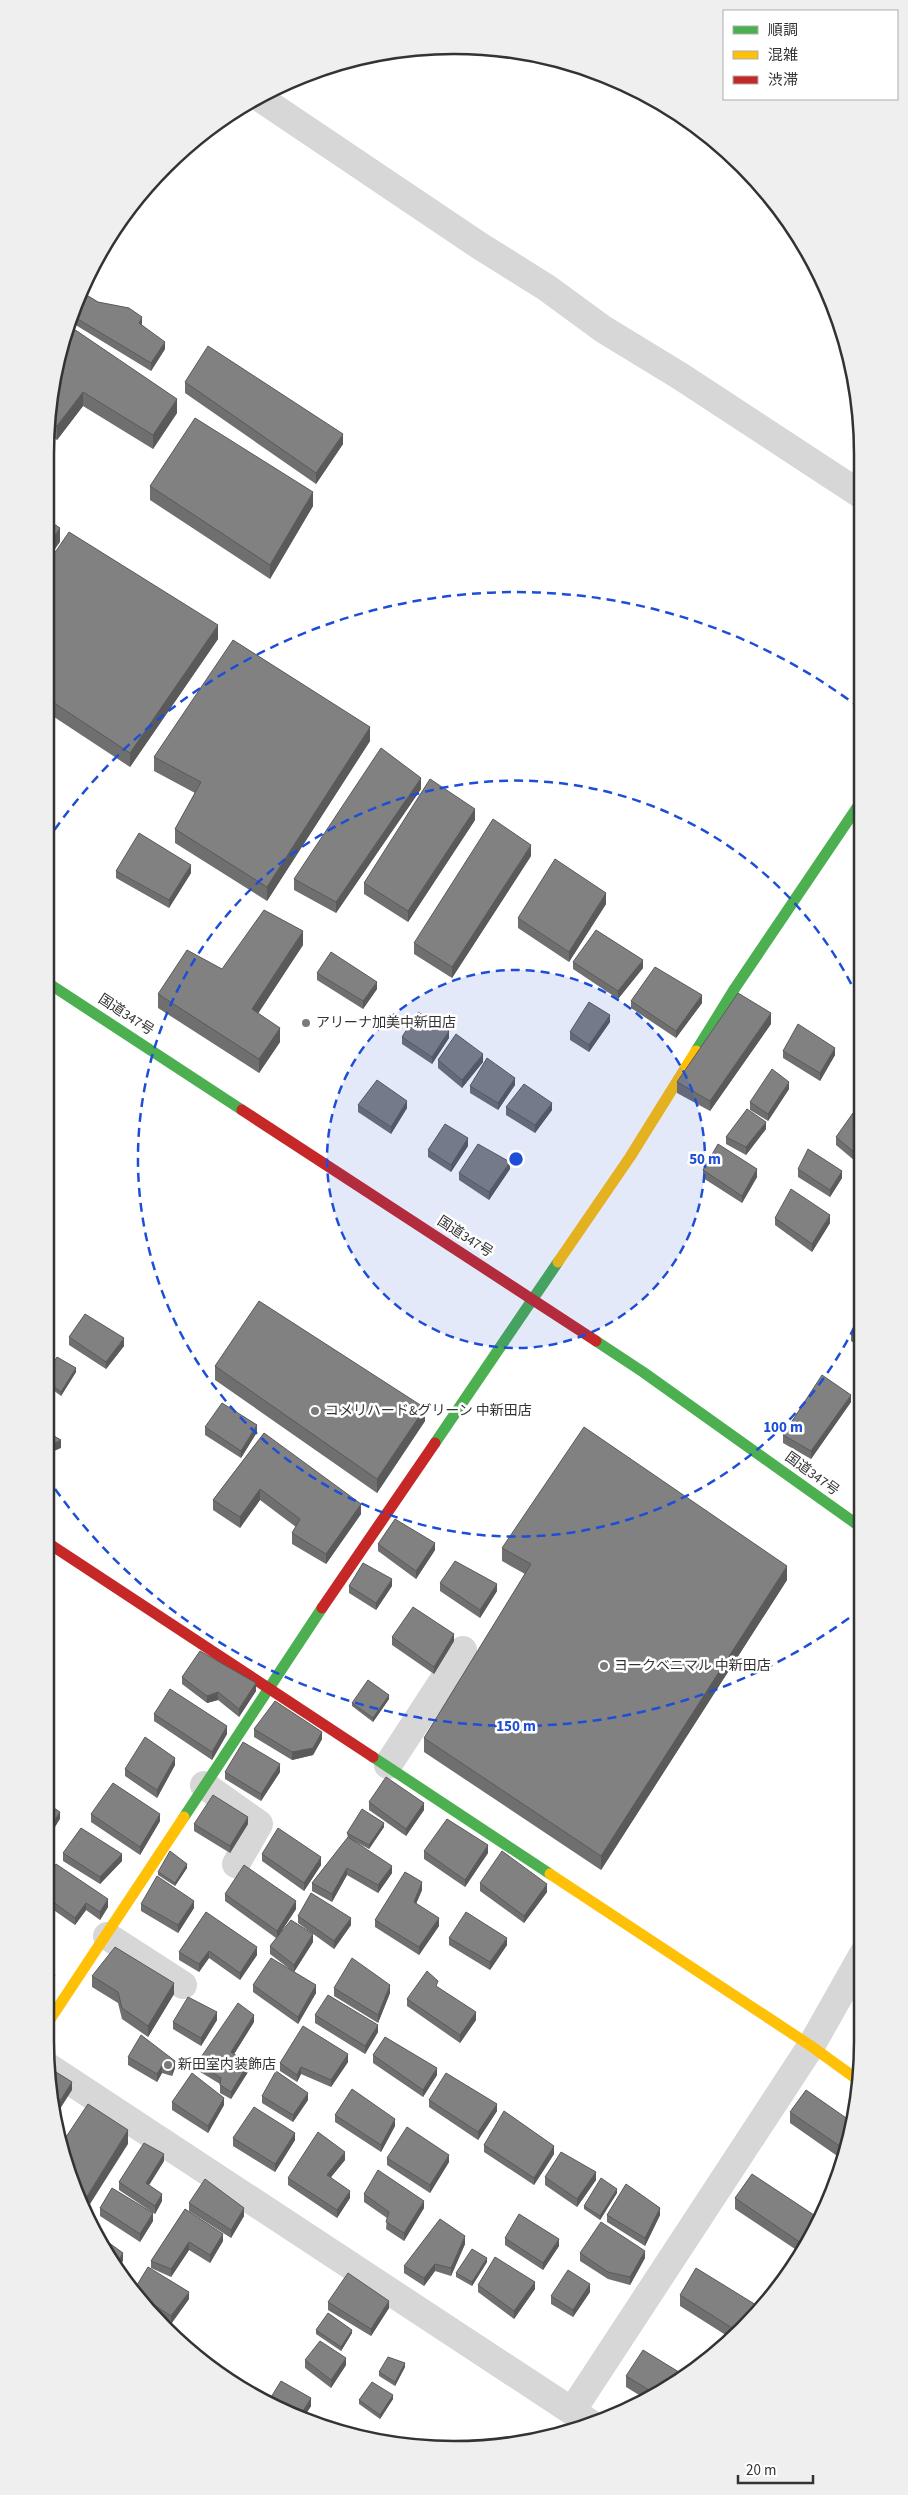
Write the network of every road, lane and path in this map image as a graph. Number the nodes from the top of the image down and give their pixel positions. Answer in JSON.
{"nodes":[{"id":1,"x":265,"y":101,"type":"edge"},
{"id":2,"x":854,"y":490,"type":"edge"},
{"id":3,"x":854,"y":812,"type":"edge"},
{"id":4,"x":54,"y":986,"type":"edge"},
{"id":5,"x":532,"y":1299,"type":"junction"},
{"id":6,"x":854,"y":1522,"type":"edge"},
{"id":7,"x":54,"y":1547,"type":"edge"},
{"id":8,"x":463,"y":1650,"type":"dead end"},
{"id":9,"x":267,"y":1688,"type":"junction"},
{"id":10,"x":388,"y":1765,"type":"junction"},
{"id":11,"x":204,"y":1785,"type":"junction"},
{"id":12,"x":236,"y":1864,"type":"dead end"},
{"id":13,"x":107,"y":1936,"type":"junction"},
{"id":14,"x":854,"y":1970,"type":"edge"},
{"id":15,"x":183,"y":1985,"type":"dead end"},
{"id":16,"x":54,"y":2013,"type":"edge"},
{"id":17,"x":811,"y":2046,"type":"junction"},
{"id":18,"x":55,"y":2071,"type":"edge"},
{"id":19,"x":852,"y":2076,"type":"edge"},
{"id":20,"x":581,"y":2417,"type":"edge"}],
"edges":[{"from":1,"to":2,"type":"street"},
{"from":3,"to":5,"type":"main road"},
{"from":4,"to":5,"type":"main road","name":"国道347号"},
{"from":5,"to":6,"type":"main road","name":"国道347号"},
{"from":5,"to":9,"type":"main road"},
{"from":7,"to":9,"type":"main road"},
{"from":8,"to":10,"type":"street"},
{"from":9,"to":10,"type":"main road"},
{"from":9,"to":11,"type":"main road"},
{"from":10,"to":17,"type":"main road"},
{"from":11,"to":12,"type":"street"},
{"from":11,"to":13,"type":"main road"},
{"from":13,"to":15,"type":"street"},
{"from":13,"to":16,"type":"main road"},
{"from":14,"to":17,"type":"street"},
{"from":17,"to":19,"type":"main road"},
{"from":17,"to":20,"type":"street"},
{"from":18,"to":20,"type":"street"}]}
